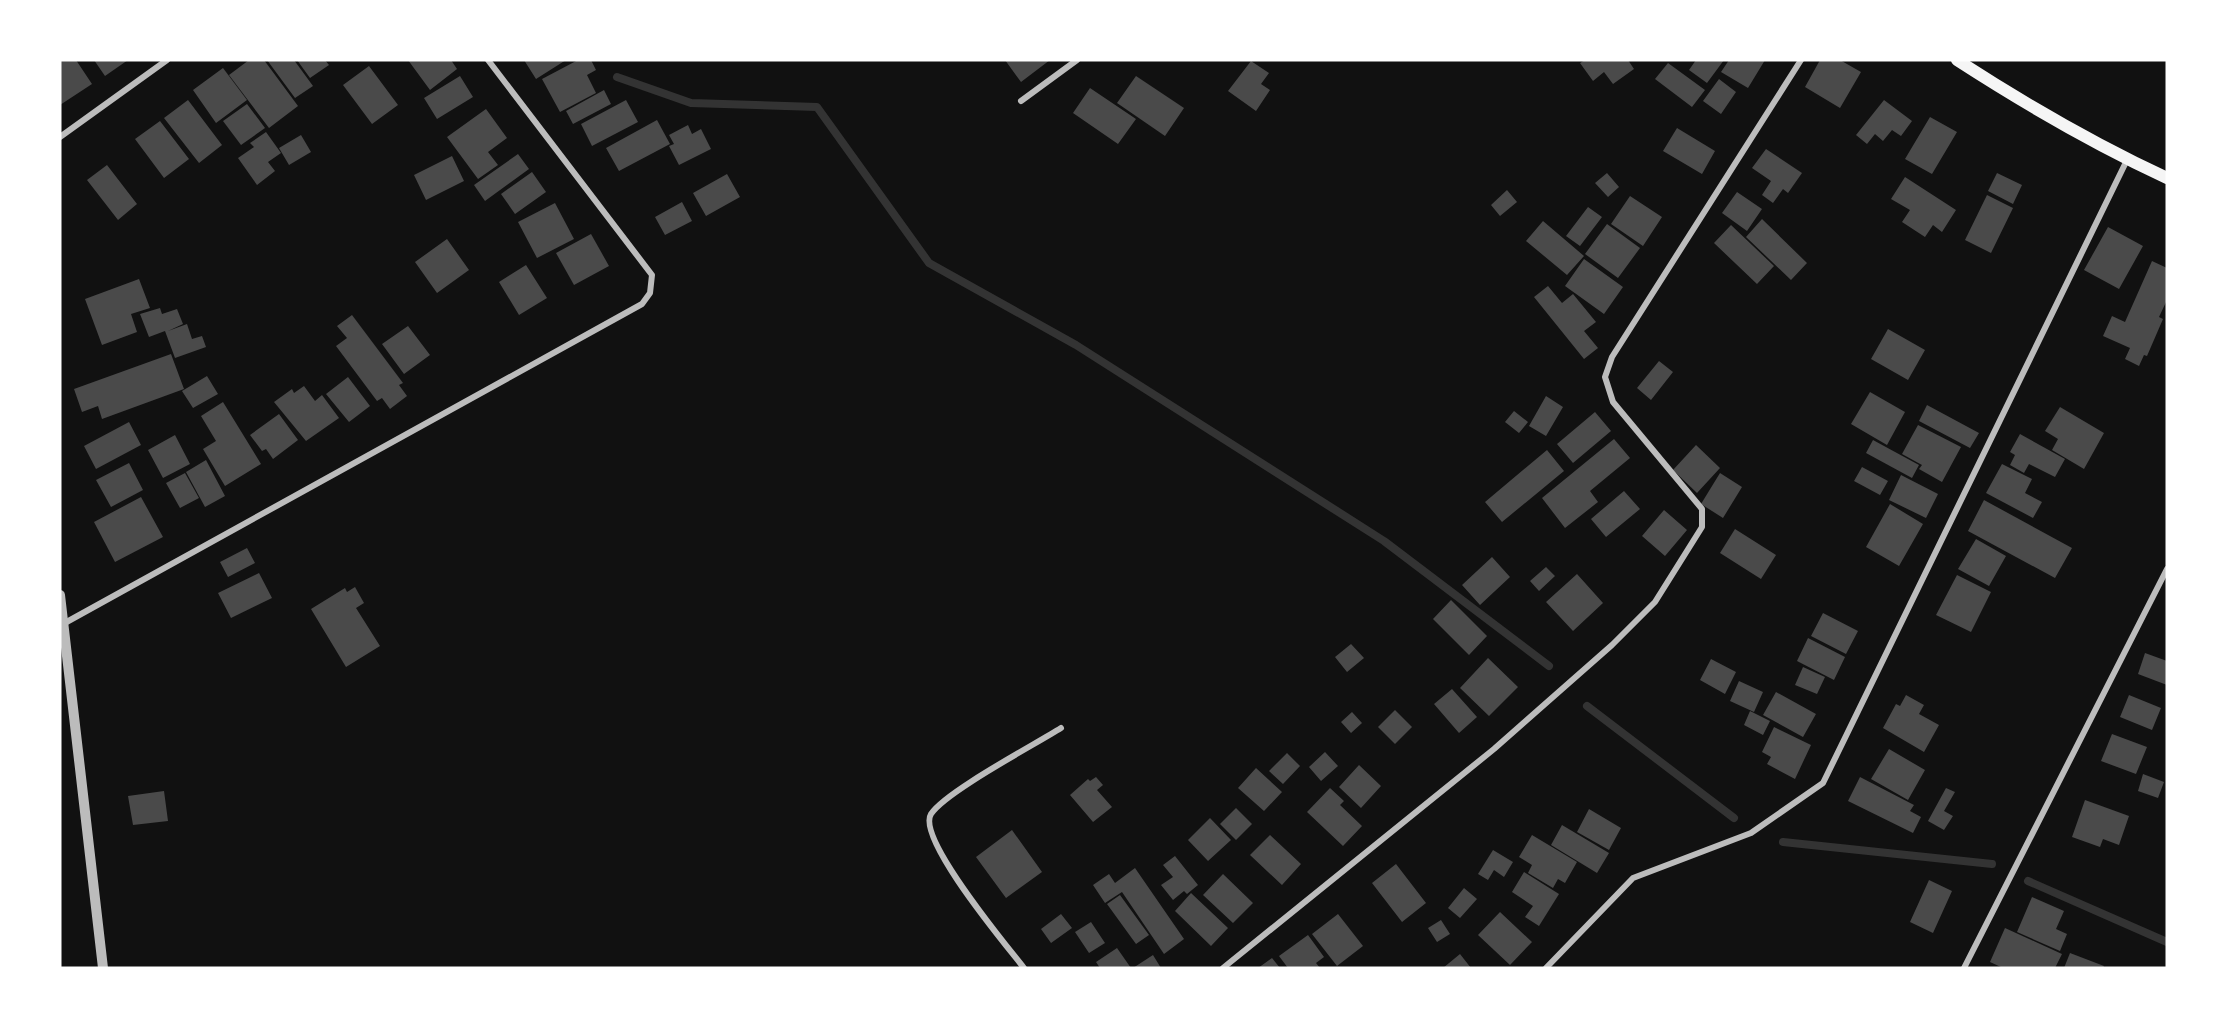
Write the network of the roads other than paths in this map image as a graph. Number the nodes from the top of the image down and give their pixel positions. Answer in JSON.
{"nodes":[{"id":1,"x":167,"y":60,"type":"edge"},
{"id":2,"x":488,"y":60,"type":"edge"},
{"id":3,"x":1077,"y":60,"type":"edge"},
{"id":4,"x":1801,"y":60,"type":"edge"},
{"id":5,"x":1958,"y":60,"type":"edge"},
{"id":6,"x":1021,"y":101,"type":"dead end"},
{"id":7,"x":60,"y":137,"type":"edge"},
{"id":8,"x":2127,"y":160,"type":"junction"},
{"id":9,"x":2167,"y":178,"type":"edge"},
{"id":10,"x":2167,"y":569,"type":"edge"},
{"id":11,"x":60,"y":595,"type":"edge"},
{"id":12,"x":62,"y":624,"type":"junction"},
{"id":13,"x":1061,"y":728,"type":"dead end"},
{"id":14,"x":104,"y":968,"type":"edge"},
{"id":15,"x":1024,"y":968,"type":"edge"},
{"id":16,"x":1223,"y":968,"type":"edge"},
{"id":17,"x":1546,"y":968,"type":"edge"},
{"id":18,"x":1964,"y":968,"type":"edge"}],
"edges":[{"from":1,"to":7,"type":"street"},
{"from":2,"to":12,"type":"street"},
{"from":3,"to":6,"type":"street"},
{"from":4,"to":16,"type":"street"},
{"from":5,"to":8,"type":"main road"},
{"from":8,"to":9,"type":"main road"},
{"from":8,"to":17,"type":"street"},
{"from":10,"to":18,"type":"street"},
{"from":11,"to":12,"type":"street"},
{"from":12,"to":14,"type":"street"},
{"from":13,"to":15,"type":"street"}]}
